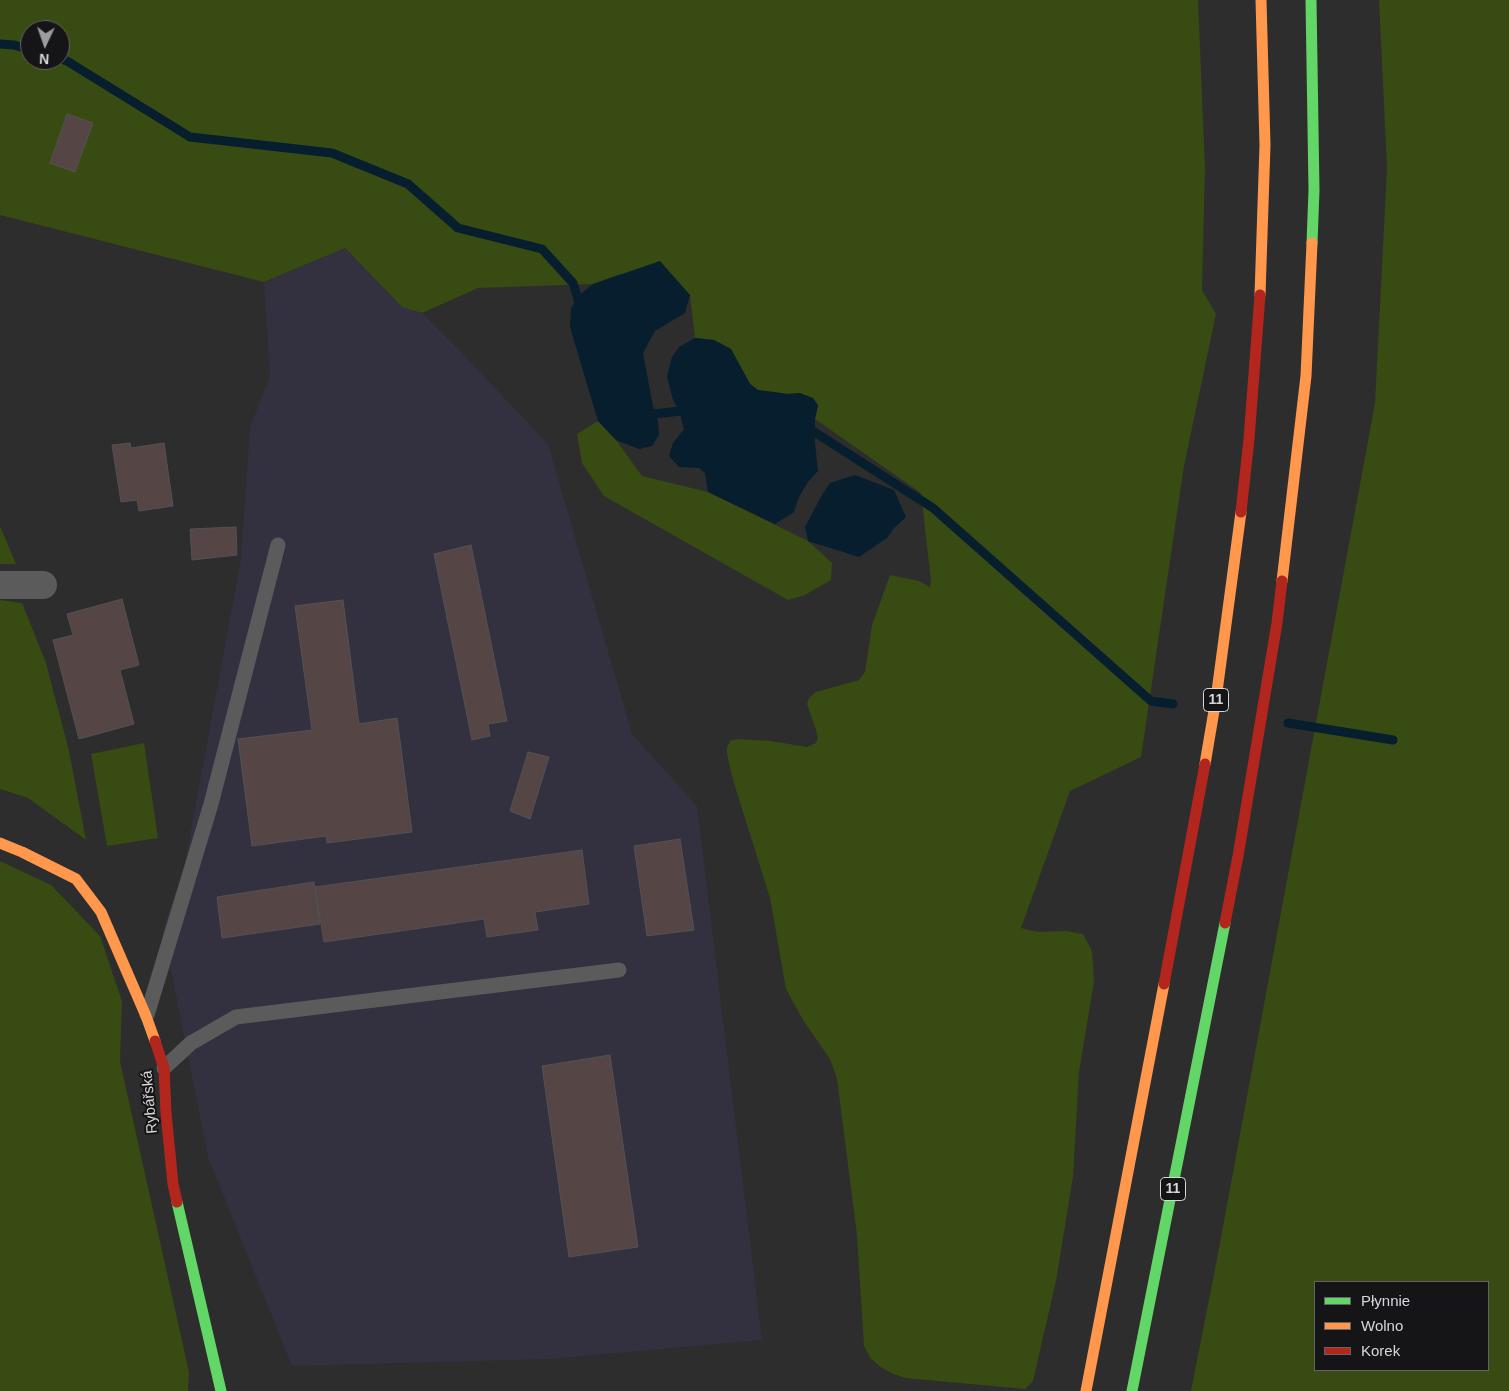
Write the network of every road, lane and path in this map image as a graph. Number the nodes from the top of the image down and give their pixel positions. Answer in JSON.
{"nodes":[{"id":1,"x":1261,"y":0,"type":"edge"},
{"id":2,"x":1310,"y":0,"type":"edge"},
{"id":3,"x":278,"y":545,"type":"dead end"},
{"id":4,"x":0,"y":585,"type":"edge"},
{"id":5,"x":43,"y":585,"type":"dead end"},
{"id":6,"x":0,"y":843,"type":"edge"},
{"id":7,"x":619,"y":970,"type":"dead end"},
{"id":8,"x":146,"y":1016,"type":"junction"},
{"id":9,"x":164,"y":1068,"type":"junction"},
{"id":10,"x":221,"y":1391,"type":"edge"},
{"id":11,"x":1086,"y":1391,"type":"edge"},
{"id":12,"x":1132,"y":1391,"type":"edge"}],
"edges":[{"from":1,"to":11,"type":"main road","number":"11"},
{"from":2,"to":12,"type":"main road","number":"11"},
{"from":3,"to":8,"type":"lane"},
{"from":4,"to":5,"type":"street"},
{"from":6,"to":8,"type":"main road","name":"Rybářská"},
{"from":7,"to":9,"type":"lane"},
{"from":8,"to":9,"type":"main road","name":"Rybářská"},
{"from":9,"to":10,"type":"main road","name":"Rybářská"}]}
